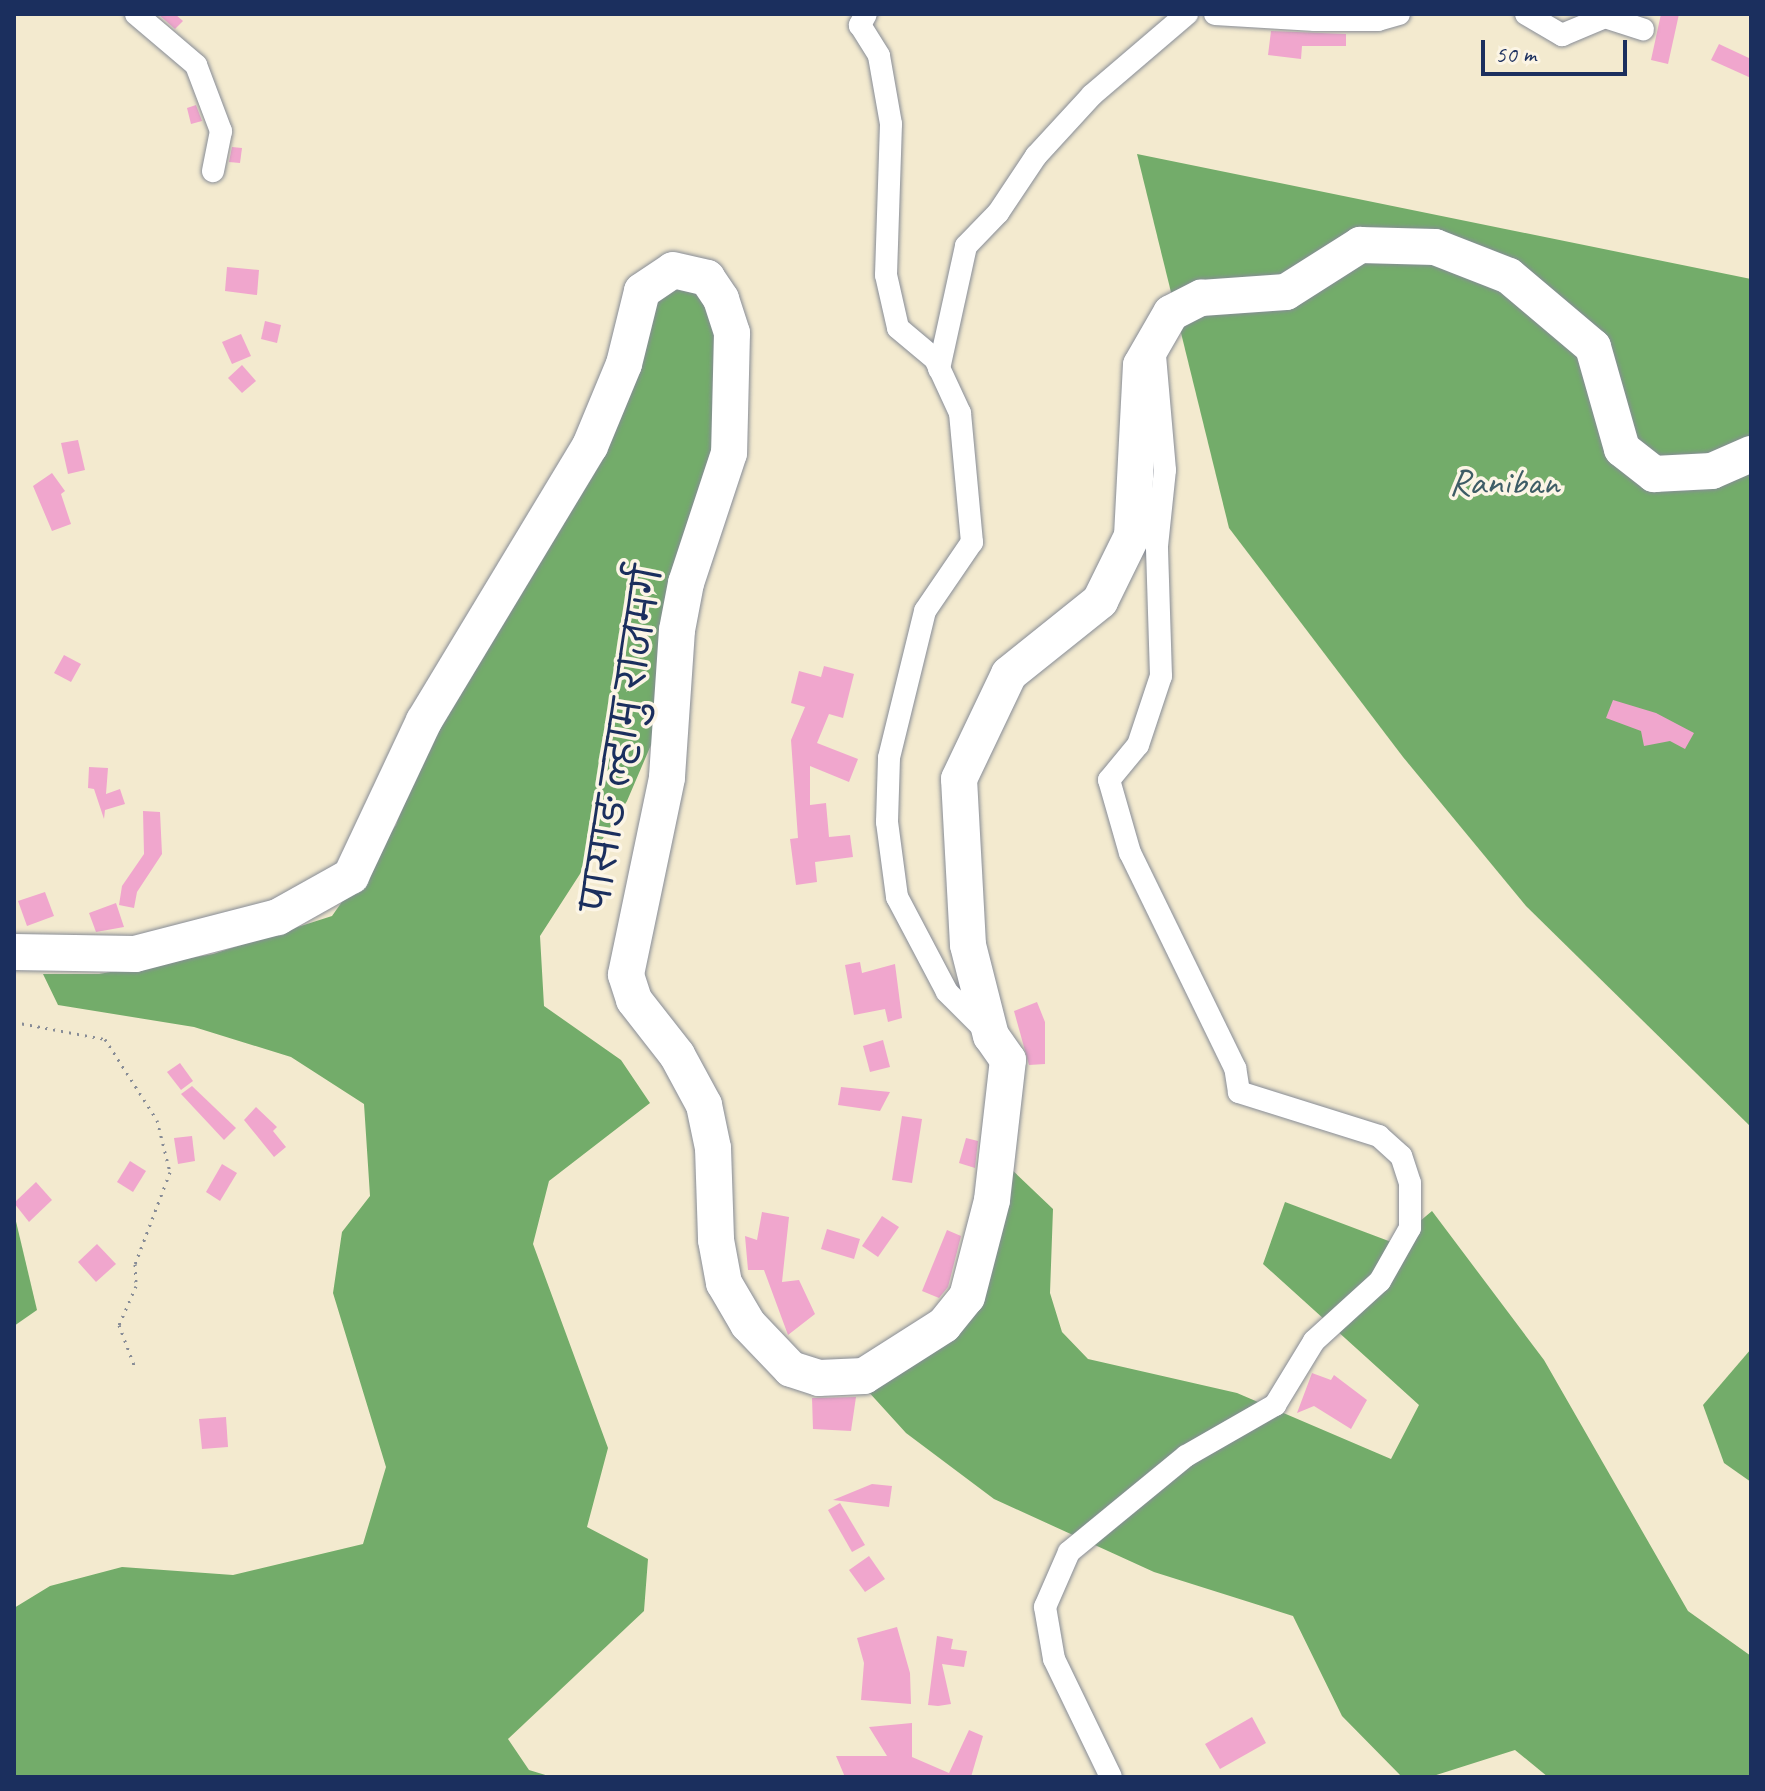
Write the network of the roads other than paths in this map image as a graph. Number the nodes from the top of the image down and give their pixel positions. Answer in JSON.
{"nodes":[{"id":1,"x":136,"y":14,"type":"edge"},
{"id":2,"x":866,"y":14,"type":"edge"},
{"id":3,"x":1187,"y":14,"type":"edge"},
{"id":4,"x":1215,"y":14,"type":"edge"},
{"id":5,"x":1399,"y":14,"type":"edge"},
{"id":6,"x":1526,"y":14,"type":"edge"},
{"id":7,"x":1643,"y":29,"type":"dead end"},
{"id":8,"x":213,"y":171,"type":"dead end"},
{"id":9,"x":1154,"y":344,"type":"junction"},
{"id":10,"x":939,"y":369,"type":"junction"},
{"id":11,"x":1751,"y":454,"type":"edge"},
{"id":12,"x":14,"y":952,"type":"edge"},
{"id":13,"x":991,"y":1036,"type":"junction"},
{"id":14,"x":1111,"y":1777,"type":"edge"}],
"edges":[{"from":1,"to":8,"type":"street"},
{"from":2,"to":10,"type":"street"},
{"from":3,"to":10,"type":"street"},
{"from":4,"to":5,"type":"street"},
{"from":6,"to":7,"type":"street"},
{"from":9,"to":11,"type":"main road","name":"पासाङ ल्हामु राजमर्ग"},
{"from":9,"to":13,"type":"main road","name":"पासाङ ल्हामु राजमर्ग"},
{"from":9,"to":14,"type":"street"},
{"from":10,"to":13,"type":"street"},
{"from":12,"to":13,"type":"main road","name":"पासाङ ल्हामु राजमर्ग"}]}
